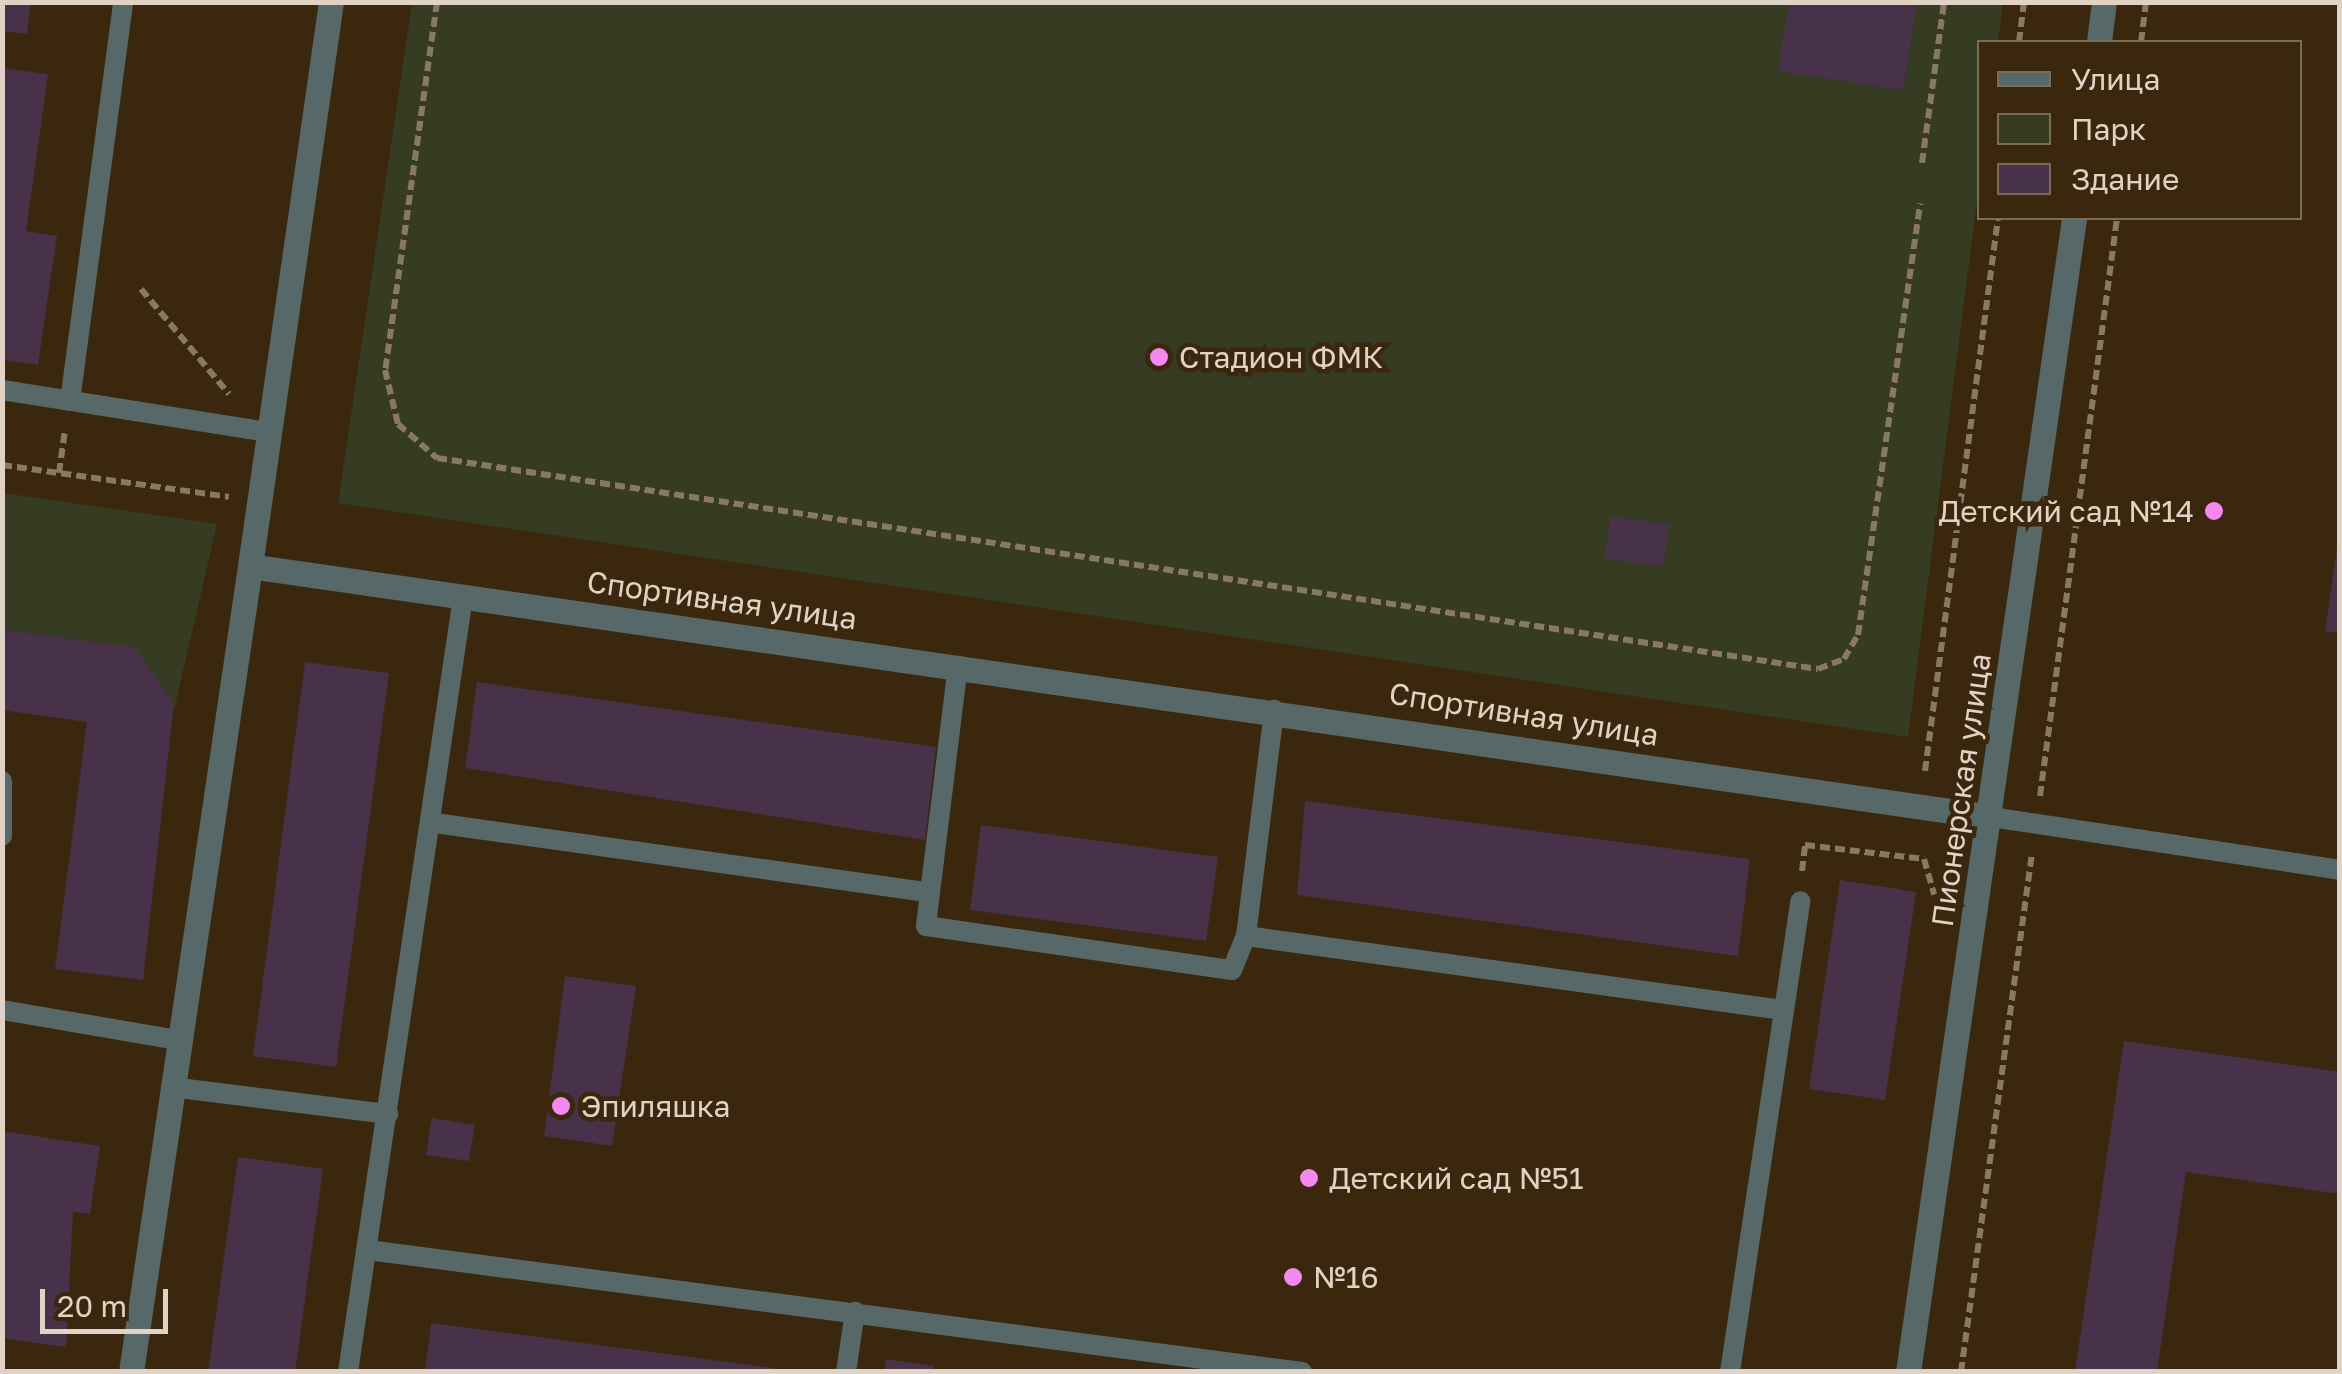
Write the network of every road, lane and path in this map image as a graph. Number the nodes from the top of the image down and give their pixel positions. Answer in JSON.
{"nodes":[{"id":1,"x":123,"y":2,"type":"edge"},
{"id":2,"x":331,"y":2,"type":"edge"},
{"id":3,"x":436,"y":2,"type":"edge"},
{"id":4,"x":1944,"y":2,"type":"edge"},
{"id":5,"x":2024,"y":2,"type":"edge"},
{"id":6,"x":2104,"y":2,"type":"edge"},
{"id":7,"x":2146,"y":2,"type":"edge"},
{"id":8,"x":2019,"y":40,"type":"edge"},
{"id":9,"x":2099,"y":40,"type":"edge"},
{"id":10,"x":2141,"y":40,"type":"edge"},
{"id":11,"x":1922,"y":163,"type":"dead end"},
{"id":12,"x":1920,"y":203,"type":"dead end"},
{"id":13,"x":1998,"y":220,"type":"edge"},
{"id":14,"x":2074,"y":220,"type":"edge"},
{"id":15,"x":141,"y":288,"type":"dead end"},
{"id":16,"x":2,"y":390,"type":"edge"},
{"id":17,"x":70,"y":401,"type":"junction"},
{"id":18,"x":267,"y":422,"type":"junction"},
{"id":19,"x":2,"y":465,"type":"edge"},
{"id":20,"x":59,"y":473,"type":"junction"},
{"id":21,"x":256,"y":501,"type":"junction"},
{"id":22,"x":250,"y":566,"type":"junction"},
{"id":23,"x":463,"y":597,"type":"junction"},
{"id":24,"x":958,"y":666,"type":"junction"},
{"id":25,"x":1274,"y":710,"type":"junction"},
{"id":26,"x":1931,"y":772,"type":"dead end"},
{"id":27,"x":2,"y":781,"type":"edge"},
{"id":28,"x":1991,"y":817,"type":"junction"},
{"id":29,"x":435,"y":823,"type":"junction"},
{"id":30,"x":2,"y":836,"type":"edge"},
{"id":31,"x":2340,"y":870,"type":"edge"},
{"id":32,"x":930,"y":892,"type":"junction"},
{"id":33,"x":1934,"y":895,"type":"dead end"},
{"id":34,"x":1800,"y":901,"type":"joint"},
{"id":35,"x":1246,"y":936,"type":"junction"},
{"id":36,"x":2,"y":1010,"type":"edge"},
{"id":37,"x":1782,"y":1010,"type":"junction"},
{"id":38,"x":178,"y":1040,"type":"junction"},
{"id":39,"x":171,"y":1087,"type":"junction"},
{"id":40,"x":388,"y":1114,"type":"junction"},
{"id":41,"x":368,"y":1250,"type":"junction"},
{"id":42,"x":855,"y":1312,"type":"junction"},
{"id":43,"x":1274,"y":1370,"type":"edge"},
{"id":44,"x":131,"y":1372,"type":"edge"},
{"id":45,"x":348,"y":1372,"type":"edge"},
{"id":46,"x":846,"y":1372,"type":"edge"},
{"id":47,"x":1302,"y":1372,"type":"edge"},
{"id":48,"x":1730,"y":1372,"type":"edge"},
{"id":49,"x":1908,"y":1372,"type":"edge"}],
"edges":[{"from":1,"to":17,"type":"lane"},
{"from":2,"to":18,"type":"street"},
{"from":3,"to":12,"type":"path"},
{"from":4,"to":11,"type":"path"},
{"from":5,"to":8,"type":"path"},
{"from":6,"to":9,"type":"street"},
{"from":7,"to":10,"type":"path"},
{"from":13,"to":26,"type":"path"},
{"from":14,"to":28,"type":"street","name":"Пионерская улица"},
{"from":15,"to":18,"type":"path"},
{"from":16,"to":17,"type":"lane"},
{"from":17,"to":18,"type":"lane"},
{"from":17,"to":20,"type":"path"},
{"from":18,"to":21,"type":"street"},
{"from":19,"to":20,"type":"path"},
{"from":20,"to":21,"type":"path"},
{"from":21,"to":22,"type":"street"},
{"from":22,"to":23,"type":"street","name":"Спортивная улица"},
{"from":22,"to":38,"type":"street"},
{"from":23,"to":24,"type":"street","name":"Спортивная улица"},
{"from":23,"to":29,"type":"lane"},
{"from":24,"to":25,"type":"street","name":"Спортивная улица"},
{"from":24,"to":32,"type":"lane"},
{"from":25,"to":28,"type":"street","name":"Спортивная улица"},
{"from":25,"to":35,"type":"lane"},
{"from":27,"to":30,"type":"lane"},
{"from":28,"to":31,"type":"lane"},
{"from":28,"to":49,"type":"street","name":"Пионерская улица"},
{"from":29,"to":32,"type":"lane"},
{"from":29,"to":40,"type":"lane"},
{"from":32,"to":35,"type":"lane"},
{"from":33,"to":34,"type":"path"},
{"from":34,"to":37,"type":"lane"},
{"from":35,"to":37,"type":"lane"},
{"from":36,"to":38,"type":"lane"},
{"from":37,"to":48,"type":"lane"},
{"from":38,"to":39,"type":"street"},
{"from":39,"to":40,"type":"lane"},
{"from":39,"to":44,"type":"street"},
{"from":40,"to":41,"type":"lane"},
{"from":41,"to":42,"type":"lane"},
{"from":41,"to":45,"type":"lane"},
{"from":42,"to":43,"type":"lane"},
{"from":42,"to":46,"type":"lane"},
{"from":43,"to":47,"type":"lane"}]}
